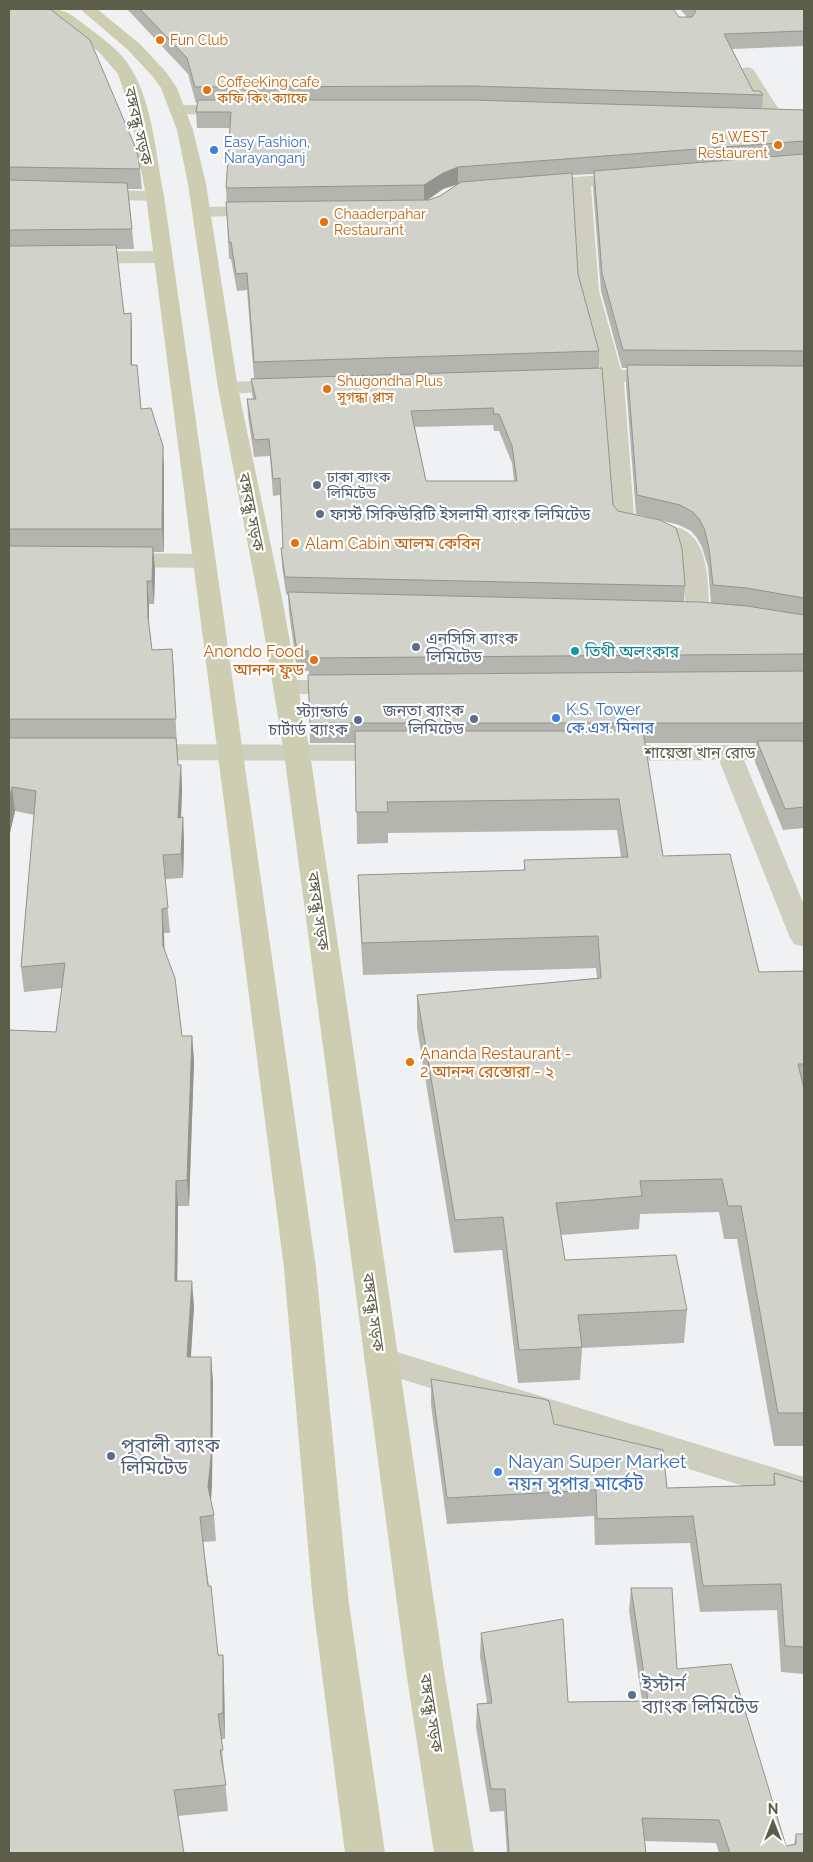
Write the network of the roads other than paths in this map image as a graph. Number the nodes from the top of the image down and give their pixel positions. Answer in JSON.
{"nodes":[{"id":1,"x":53,"y":9,"type":"edge"},
{"id":2,"x":88,"y":9,"type":"edge"},
{"id":3,"x":747,"y":72,"type":"dead end"},
{"id":4,"x":178,"y":110,"type":"junction"},
{"id":5,"x":249,"y":110,"type":"edge"},
{"id":6,"x":758,"y":118,"type":"edge"},
{"id":7,"x":778,"y":119,"type":"junction"},
{"id":8,"x":795,"y":119,"type":"edge"},
{"id":9,"x":650,"y":176,"type":"edge"},
{"id":10,"x":582,"y":182,"type":"junction"},
{"id":11,"x":515,"y":187,"type":"edge"},
{"id":12,"x":77,"y":194,"type":"edge"},
{"id":13,"x":155,"y":196,"type":"junction"},
{"id":14,"x":281,"y":211,"type":"edge"},
{"id":15,"x":202,"y":212,"type":"junction"},
{"id":16,"x":162,"y":256,"type":"junction"},
{"id":17,"x":9,"y":258,"type":"edge"},
{"id":18,"x":613,"y":376,"type":"junction"},
{"id":19,"x":680,"y":376,"type":"edge"},
{"id":20,"x":544,"y":378,"type":"edge"},
{"id":21,"x":307,"y":385,"type":"edge"},
{"id":22,"x":228,"y":388,"type":"junction"},
{"id":23,"x":96,"y":560,"type":"edge"},
{"id":24,"x":204,"y":561,"type":"junction"},
{"id":25,"x":698,"y":614,"type":"edge"},
{"id":26,"x":366,"y":686,"type":"edge"},
{"id":27,"x":286,"y":687,"type":"junction"},
{"id":28,"x":115,"y":752,"type":"edge"},
{"id":29,"x":728,"y":752,"type":"junction"},
{"id":30,"x":804,"y":752,"type":"edge"},
{"id":31,"x":231,"y":753,"type":"junction"},
{"id":32,"x":414,"y":753,"type":"edge"},
{"id":33,"x":581,"y":753,"type":"edge"},
{"id":34,"x":297,"y":754,"type":"junction"},
{"id":35,"x":804,"y":938,"type":"edge"},
{"id":36,"x":381,"y":1360,"type":"junction"},
{"id":37,"x":804,"y":1491,"type":"edge"},
{"id":38,"x":365,"y":1853,"type":"edge"},
{"id":39,"x":454,"y":1853,"type":"edge"}],
"edges":[{"from":1,"to":13,"type":"main road","name":"বঙ্গবন্ধু সড়ক"},
{"from":2,"to":4,"type":"main road","name":"বঙ্গবন্ধু সড়ক"},
{"from":3,"to":7,"type":"street"},
{"from":4,"to":5,"type":"street"},
{"from":4,"to":15,"type":"main road","name":"বঙ্গবন্ধু সড়ক"},
{"from":6,"to":7,"type":"street"},
{"from":7,"to":8,"type":"street"},
{"from":9,"to":10,"type":"street"},
{"from":10,"to":11,"type":"street"},
{"from":10,"to":18,"type":"street"},
{"from":12,"to":13,"type":"street"},
{"from":13,"to":16,"type":"main road","name":"বঙ্গবন্ধু সড়ক"},
{"from":14,"to":15,"type":"street"},
{"from":15,"to":22,"type":"main road","name":"বঙ্গবন্ধু সড়ক"},
{"from":16,"to":17,"type":"street"},
{"from":16,"to":24,"type":"main road","name":"বঙ্গবন্ধু সড়ক"},
{"from":18,"to":19,"type":"street"},
{"from":18,"to":20,"type":"street"},
{"from":18,"to":25,"type":"street"},
{"from":21,"to":22,"type":"street"},
{"from":22,"to":27,"type":"main road","name":"বঙ্গবন্ধু সড়ক"},
{"from":23,"to":24,"type":"street"},
{"from":24,"to":31,"type":"main road","name":"বঙ্গবন্ধু সড়ক"},
{"from":26,"to":27,"type":"street"},
{"from":27,"to":34,"type":"main road","name":"বঙ্গবন্ধু সড়ক"},
{"from":28,"to":31,"type":"street"},
{"from":29,"to":30,"type":"street","name":"শায়েস্তা খান রোড"},
{"from":29,"to":33,"type":"street","name":"শায়েস্তা খান রোড"},
{"from":29,"to":35,"type":"street"},
{"from":31,"to":34,"type":"street"},
{"from":31,"to":38,"type":"main road","name":"বঙ্গবন্ধু সড়ক"},
{"from":32,"to":34,"type":"street"},
{"from":34,"to":36,"type":"main road","name":"বঙ্গবন্ধু সড়ক"},
{"from":36,"to":37,"type":"street"},
{"from":36,"to":39,"type":"main road","name":"বঙ্গবন্ধু সড়ক"}]}
